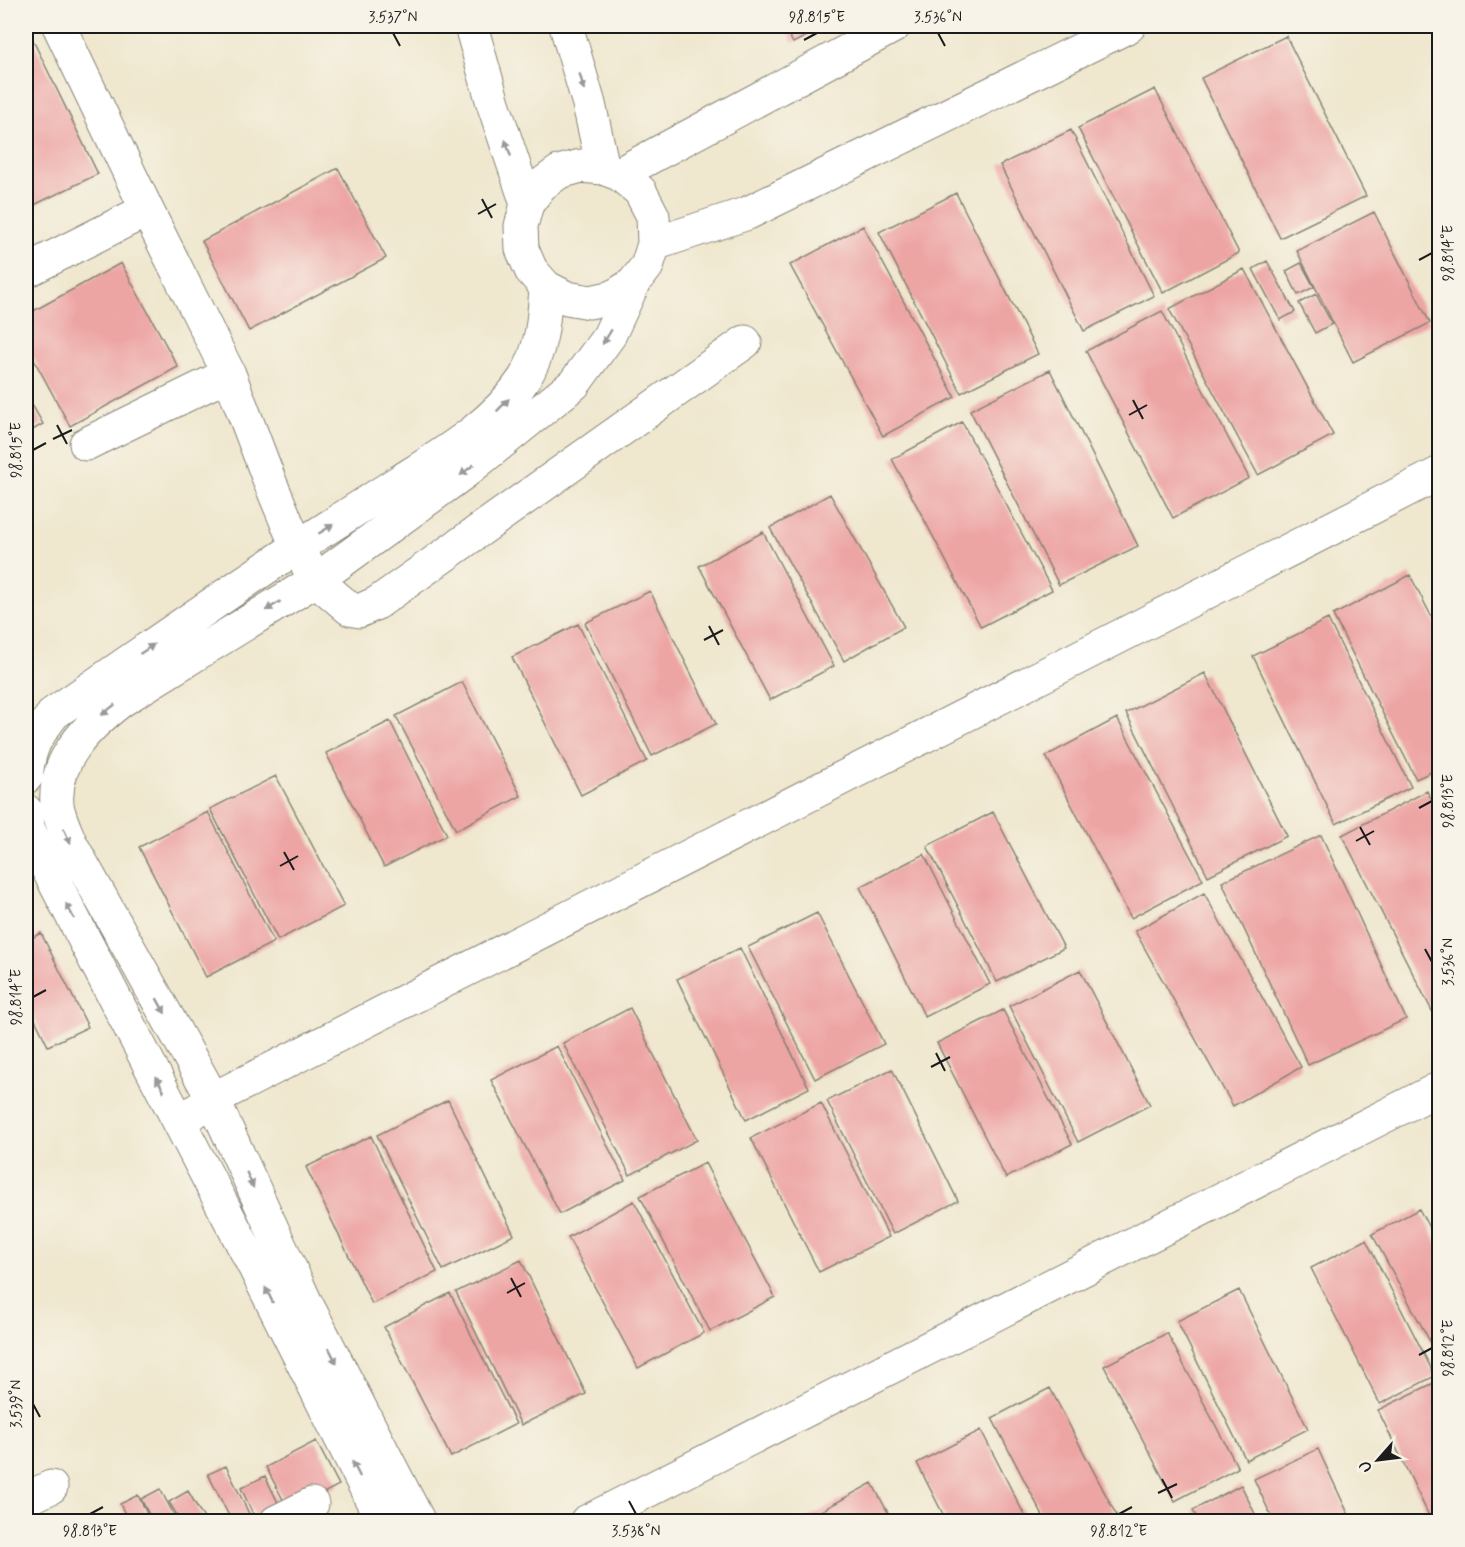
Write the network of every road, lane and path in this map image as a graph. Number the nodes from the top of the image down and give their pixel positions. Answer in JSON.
{"nodes":[{"id":1,"x":59,"y":26,"type":"edge"},
{"id":2,"x":471,"y":26,"type":"edge"},
{"id":3,"x":566,"y":26,"type":"edge"},
{"id":4,"x":894,"y":26,"type":"edge"},
{"id":5,"x":1129,"y":26,"type":"edge"},
{"id":6,"x":611,"y":171,"type":"junction"},
{"id":7,"x":527,"y":204,"type":"junction"},
{"id":8,"x":147,"y":210,"type":"junction"},
{"id":9,"x":654,"y":244,"type":"junction"},
{"id":10,"x":26,"y":271,"type":"edge"},
{"id":11,"x":633,"y":284,"type":"junction"},
{"id":12,"x":546,"y":287,"type":"junction"},
{"id":13,"x":745,"y":342,"type":"dead end"},
{"id":14,"x":229,"y":374,"type":"junction"},
{"id":15,"x":86,"y":444,"type":"dead end"},
{"id":16,"x":1440,"y":473,"type":"edge"},
{"id":17,"x":297,"y":547,"type":"junction"},
{"id":18,"x":316,"y":580,"type":"junction"},
{"id":19,"x":26,"y":774,"type":"edge"},
{"id":20,"x":59,"y":779,"type":"junction"},
{"id":21,"x":26,"y":811,"type":"edge"},
{"id":22,"x":1440,"y":1088,"type":"edge"},
{"id":23,"x":213,"y":1100,"type":"junction"},
{"id":24,"x":180,"y":1122,"type":"junction"},
{"id":25,"x":312,"y":1504,"type":"dead end"},
{"id":26,"x":276,"y":1521,"type":"edge"},
{"id":27,"x":383,"y":1521,"type":"edge"},
{"id":28,"x":419,"y":1521,"type":"edge"},
{"id":29,"x":586,"y":1521,"type":"edge"}],
"edges":[{"from":1,"to":8,"type":"street"},
{"from":7,"to":2,"type":"street","one_way":true},
{"from":3,"to":6,"type":"street","one_way":true},
{"from":4,"to":6,"type":"street"},
{"from":5,"to":9,"type":"street"},
{"from":6,"to":7,"type":"street"},
{"from":6,"to":9,"type":"street"},
{"from":7,"to":12,"type":"street"},
{"from":8,"to":10,"type":"street"},
{"from":8,"to":14,"type":"street"},
{"from":9,"to":11,"type":"street"},
{"from":11,"to":12,"type":"street"},
{"from":11,"to":18,"type":"street","one_way":true},
{"from":17,"to":12,"type":"street","one_way":true},
{"from":13,"to":18,"type":"street"},
{"from":14,"to":15,"type":"street"},
{"from":14,"to":17,"type":"street"},
{"from":16,"to":23,"type":"street"},
{"from":17,"to":18,"type":"street"},
{"from":19,"to":17,"type":"street","one_way":true},
{"from":18,"to":20,"type":"street","one_way":true},
{"from":19,"to":20,"type":"street"},
{"from":20,"to":23,"type":"street","one_way":true},
{"from":24,"to":21,"type":"street","one_way":true},
{"from":22,"to":29,"type":"street"},
{"from":23,"to":24,"type":"street"},
{"from":23,"to":28,"type":"street","one_way":true},
{"from":27,"to":24,"type":"street","one_way":true},
{"from":25,"to":26,"type":"street"}]}
